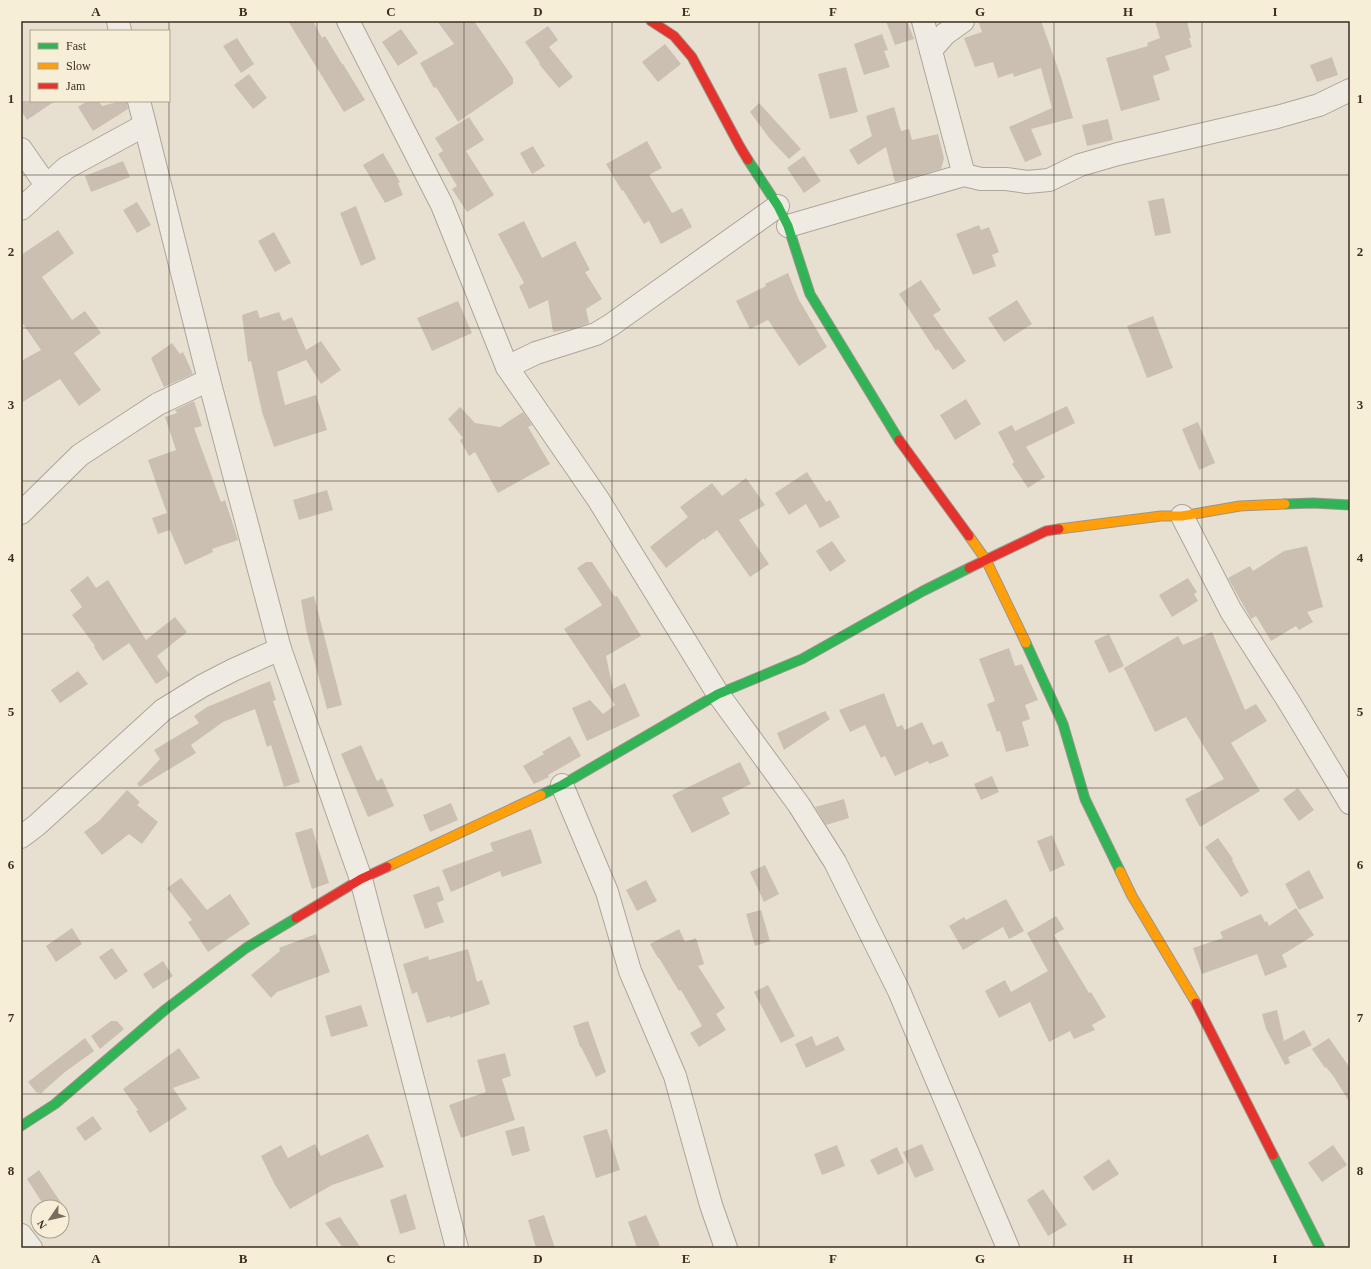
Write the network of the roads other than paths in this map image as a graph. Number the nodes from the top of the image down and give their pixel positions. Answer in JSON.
{"nodes":[{"id":1,"x":348,"y":21,"type":"edge"},
{"id":2,"x":923,"y":21,"type":"edge"},
{"id":3,"x":963,"y":21,"type":"edge"},
{"id":4,"x":665,"y":24,"type":"edge"},
{"id":5,"x":931,"y":50,"type":"junction"},
{"id":6,"x":1350,"y":90,"type":"edge"},
{"id":7,"x":139,"y":102,"type":"edge"},
{"id":8,"x":145,"y":125,"type":"junction"},
{"id":9,"x":21,"y":149,"type":"edge"},
{"id":10,"x":964,"y":176,"type":"junction"},
{"id":11,"x":46,"y":185,"type":"junction"},
{"id":12,"x":778,"y":206,"type":"junction"},
{"id":13,"x":21,"y":209,"type":"edge"},
{"id":14,"x":788,"y":226,"type":"junction"},
{"id":15,"x":507,"y":367,"type":"junction"},
{"id":16,"x":209,"y":380,"type":"junction"},
{"id":17,"x":1350,"y":505,"type":"edge"},
{"id":18,"x":21,"y":513,"type":"edge"},
{"id":19,"x":1182,"y":516,"type":"junction"},
{"id":20,"x":986,"y":560,"type":"junction"},
{"id":21,"x":280,"y":649,"type":"junction"},
{"id":22,"x":718,"y":694,"type":"junction"},
{"id":23,"x":562,"y":785,"type":"junction"},
{"id":24,"x":1350,"y":803,"type":"edge"},
{"id":25,"x":21,"y":837,"type":"edge"},
{"id":26,"x":361,"y":879,"type":"junction"},
{"id":27,"x":21,"y":1126,"type":"edge"},
{"id":28,"x":21,"y":1235,"type":"edge"},
{"id":29,"x":31,"y":1248,"type":"edge"},
{"id":30,"x":456,"y":1248,"type":"edge"},
{"id":31,"x":726,"y":1248,"type":"edge"},
{"id":32,"x":1008,"y":1248,"type":"edge"},
{"id":33,"x":1320,"y":1248,"type":"edge"}],
"edges":[{"from":1,"to":15,"type":"street"},
{"from":2,"to":5,"type":"street"},
{"from":3,"to":5,"type":"street"},
{"from":4,"to":12,"type":"street"},
{"from":5,"to":10,"type":"street"},
{"from":6,"to":10,"type":"street"},
{"from":7,"to":8,"type":"street"},
{"from":8,"to":11,"type":"street"},
{"from":8,"to":16,"type":"street"},
{"from":9,"to":11,"type":"street"},
{"from":10,"to":14,"type":"street"},
{"from":11,"to":13,"type":"street"},
{"from":12,"to":14,"type":"street"},
{"from":12,"to":15,"type":"street"},
{"from":14,"to":20,"type":"street"},
{"from":15,"to":22,"type":"street"},
{"from":16,"to":18,"type":"street"},
{"from":16,"to":21,"type":"street"},
{"from":17,"to":19,"type":"street"},
{"from":19,"to":20,"type":"street"},
{"from":19,"to":24,"type":"street"},
{"from":20,"to":22,"type":"street"},
{"from":20,"to":33,"type":"street"},
{"from":21,"to":25,"type":"street"},
{"from":21,"to":26,"type":"street"},
{"from":22,"to":23,"type":"street"},
{"from":22,"to":32,"type":"street"},
{"from":23,"to":26,"type":"street"},
{"from":23,"to":31,"type":"street"},
{"from":26,"to":27,"type":"street"},
{"from":26,"to":30,"type":"street"},
{"from":28,"to":29,"type":"street"}]}
